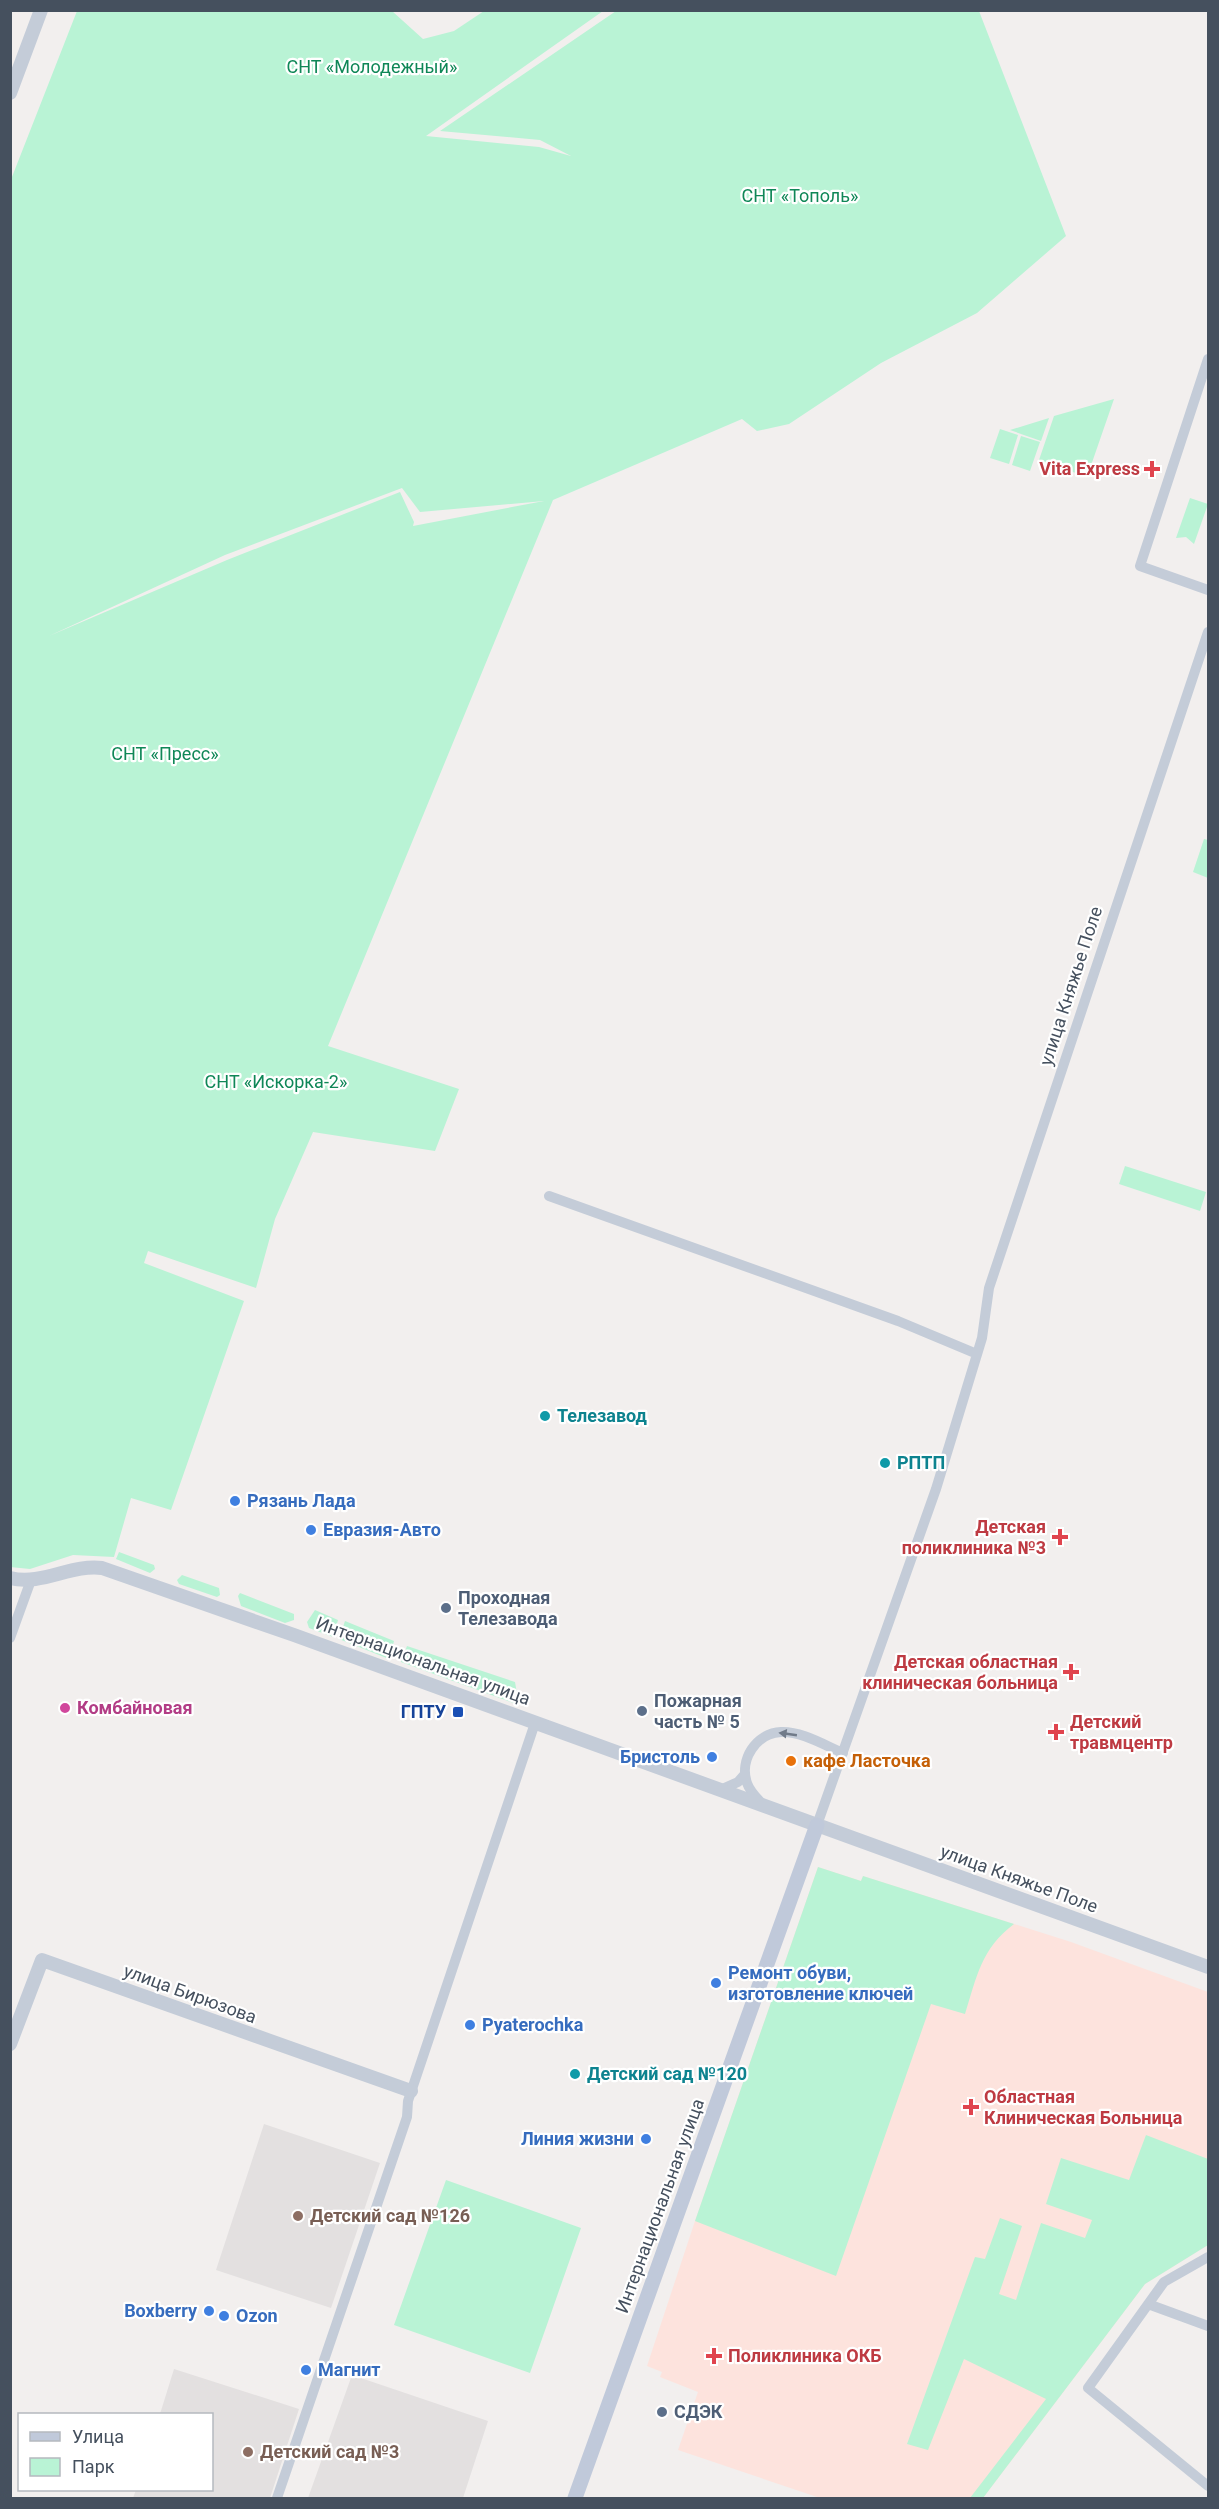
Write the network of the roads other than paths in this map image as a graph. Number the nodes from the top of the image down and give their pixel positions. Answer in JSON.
{"nodes":[{"id":1,"x":41,"y":10,"type":"edge"},
{"id":2,"x":10,"y":93,"type":"edge"},
{"id":3,"x":1209,"y":358,"type":"edge"},
{"id":4,"x":1209,"y":590,"type":"edge"},
{"id":5,"x":1209,"y":632,"type":"edge"},
{"id":6,"x":549,"y":1196,"type":"dead end"},
{"id":7,"x":977,"y":1354,"type":"junction"},
{"id":8,"x":10,"y":1578,"type":"edge"},
{"id":9,"x":31,"y":1580,"type":"junction"},
{"id":10,"x":10,"y":1638,"type":"edge"},
{"id":11,"x":535,"y":1723,"type":"junction"},
{"id":12,"x":843,"y":1753,"type":"junction"},
{"id":13,"x":745,"y":1774,"type":"junction"},
{"id":14,"x":720,"y":1790,"type":"junction"},
{"id":15,"x":764,"y":1806,"type":"junction"},
{"id":16,"x":817,"y":1825,"type":"junction"},
{"id":17,"x":1209,"y":1967,"type":"edge"},
{"id":18,"x":10,"y":2044,"type":"edge"},
{"id":19,"x":411,"y":2091,"type":"junction"},
{"id":20,"x":1209,"y":2257,"type":"edge"},
{"id":21,"x":1148,"y":2304,"type":"junction"},
{"id":22,"x":1209,"y":2326,"type":"edge"},
{"id":23,"x":1209,"y":2486,"type":"edge"},
{"id":24,"x":277,"y":2499,"type":"edge"},
{"id":25,"x":575,"y":2499,"type":"edge"}],
"edges":[{"from":1,"to":2,"type":"street"},
{"from":3,"to":4,"type":"street"},
{"from":5,"to":7,"type":"street","name":"улица Княжье Поле"},
{"from":6,"to":7,"type":"street"},
{"from":7,"to":12,"type":"street","name":"Интернациональная улица"},
{"from":8,"to":9,"type":"street","name":"Интернациональная улица"},
{"from":9,"to":10,"type":"street"},
{"from":9,"to":11,"type":"street","name":"Интернациональная улица"},
{"from":11,"to":14,"type":"street","name":"Интернациональная улица"},
{"from":11,"to":19,"type":"street"},
{"from":12,"to":13,"type":"street","one_way":true},
{"from":12,"to":16,"type":"street","name":"Интернациональная улица"},
{"from":13,"to":14,"type":"street"},
{"from":13,"to":15,"type":"street"},
{"from":14,"to":15,"type":"street","name":"Интернациональная улица"},
{"from":15,"to":16,"type":"street","name":"Интернациональная улица"},
{"from":16,"to":17,"type":"street","name":"улица Княжье Поле"},
{"from":16,"to":25,"type":"main road","name":"Интернациональная улица"},
{"from":18,"to":19,"type":"street","name":"улица Бирюзова"},
{"from":19,"to":24,"type":"street"},
{"from":20,"to":21,"type":"street"},
{"from":21,"to":22,"type":"street"},
{"from":21,"to":23,"type":"street"}]}
